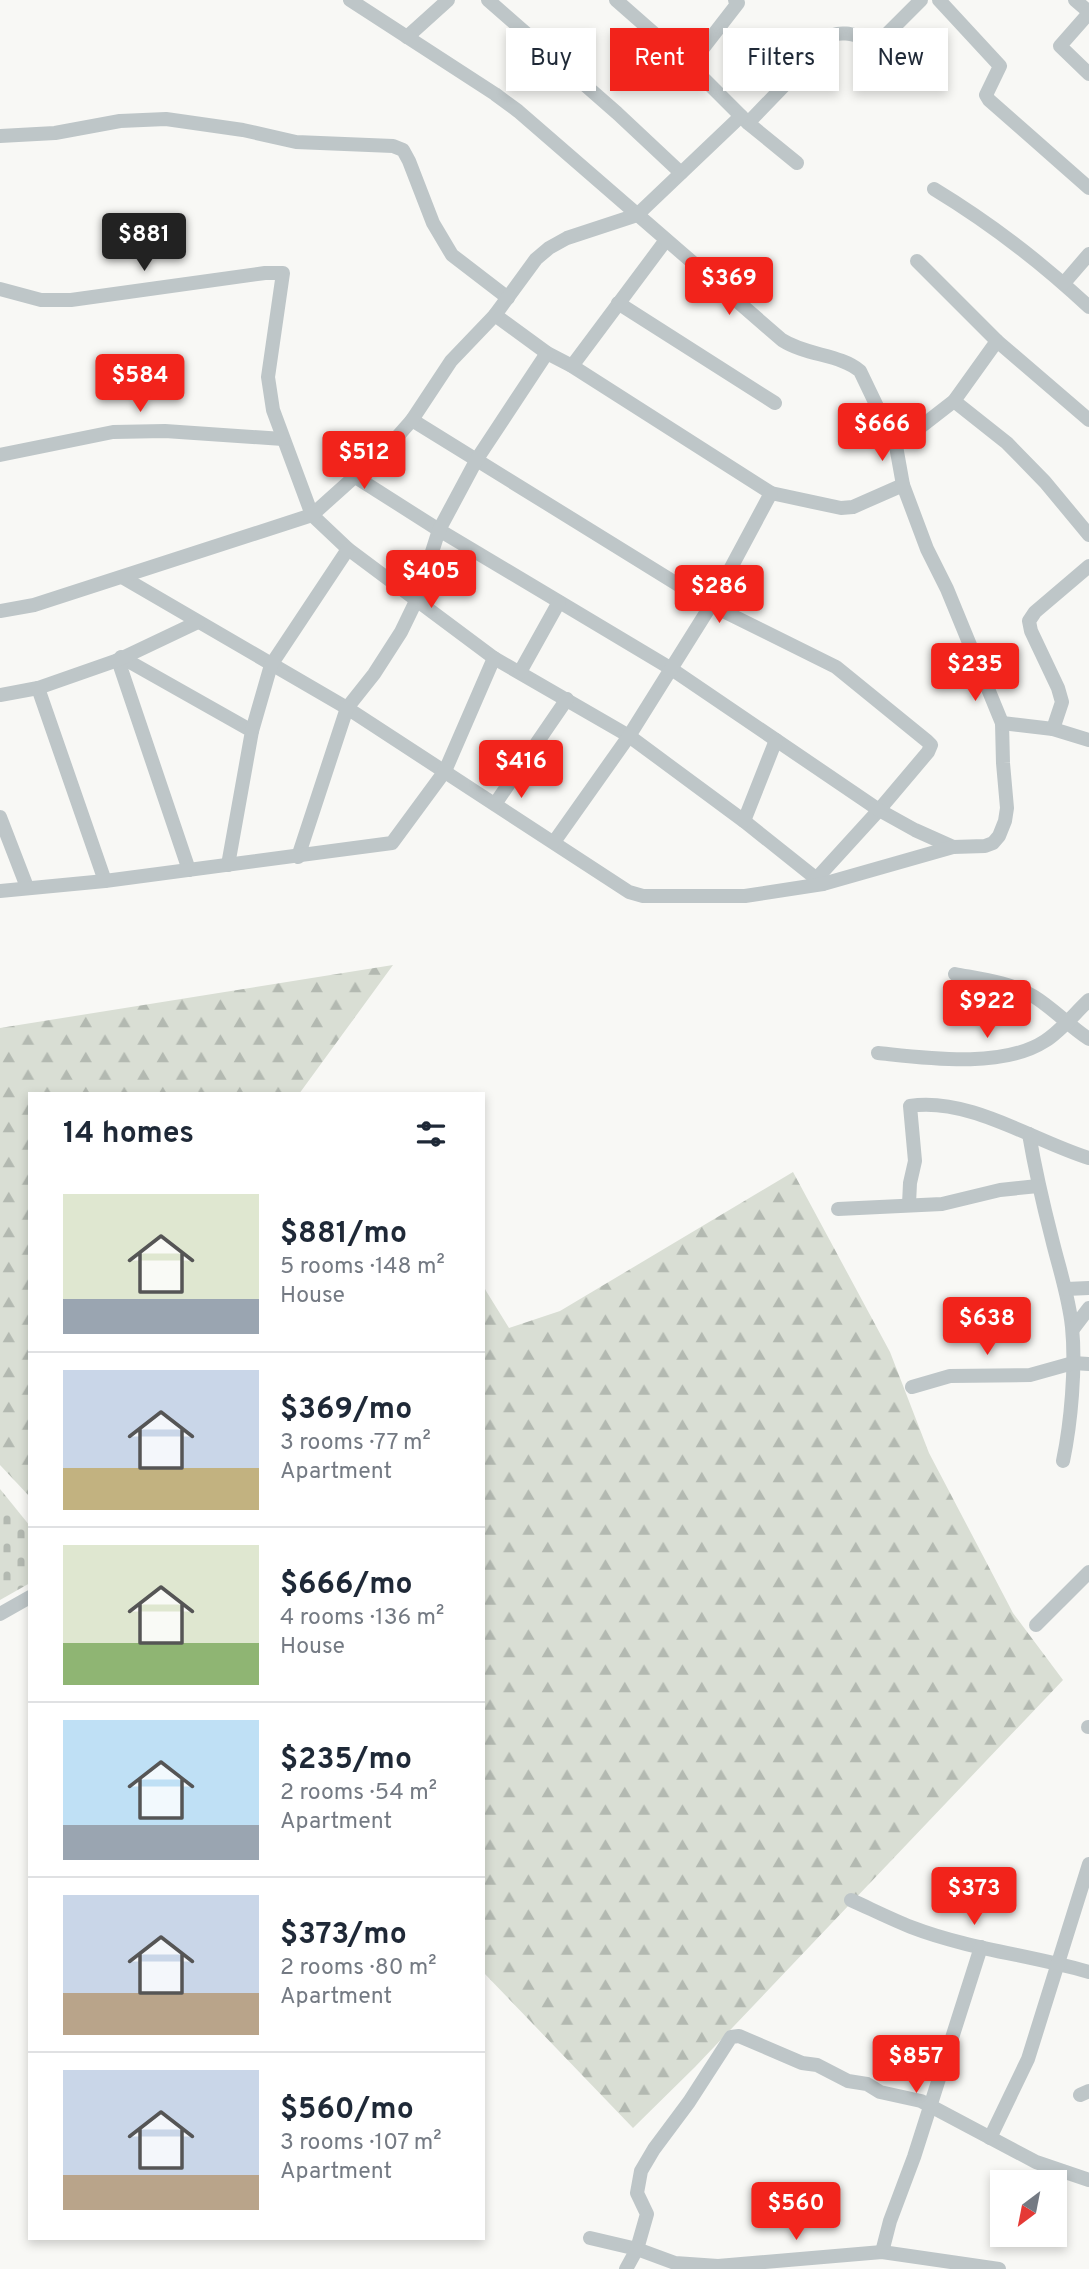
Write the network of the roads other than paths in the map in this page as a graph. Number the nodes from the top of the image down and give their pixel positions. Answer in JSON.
{"nodes":[{"id":1,"x":350,"y":0,"type":"edge"},
{"id":2,"x":448,"y":0,"type":"edge"},
{"id":3,"x":488,"y":0,"type":"edge"},
{"id":4,"x":616,"y":0,"type":"edge"},
{"id":5,"x":920,"y":0,"type":"edge"},
{"id":6,"x":939,"y":0,"type":"edge"},
{"id":7,"x":1075,"y":0,"type":"edge"},
{"id":8,"x":738,"y":1,"type":"edge"},
{"id":9,"x":1089,"y":13,"type":"edge"},
{"id":10,"x":648,"y":28,"type":"edge"},
{"id":11,"x":407,"y":37,"type":"junction"},
{"id":12,"x":709,"y":40,"type":"edge"},
{"id":13,"x":1089,"y":74,"type":"edge"},
{"id":14,"x":709,"y":84,"type":"edge"},
{"id":15,"x":745,"y":119,"type":"junction"},
{"id":16,"x":0,"y":136,"type":"edge"},
{"id":17,"x":797,"y":163,"type":"dead end"},
{"id":18,"x":681,"y":173,"type":"junction"},
{"id":19,"x":1089,"y":188,"type":"edge"},
{"id":20,"x":934,"y":189,"type":"dead end"},
{"id":21,"x":637,"y":215,"type":"junction"},
{"id":22,"x":666,"y":240,"type":"junction"},
{"id":23,"x":1089,"y":254,"type":"edge"},
{"id":24,"x":917,"y":261,"type":"dead end"},
{"id":25,"x":1064,"y":283,"type":"junction"},
{"id":26,"x":0,"y":289,"type":"edge"},
{"id":27,"x":508,"y":298,"type":"junction"},
{"id":28,"x":618,"y":303,"type":"junction"},
{"id":29,"x":1089,"y":307,"type":"edge"},
{"id":30,"x":495,"y":315,"type":"junction"},
{"id":31,"x":997,"y":341,"type":"junction"},
{"id":32,"x":547,"y":353,"type":"junction"},
{"id":33,"x":572,"y":366,"type":"junction"},
{"id":34,"x":954,"y":401,"type":"junction"},
{"id":35,"x":775,"y":403,"type":"dead end"},
{"id":36,"x":1089,"y":420,"type":"edge"},
{"id":37,"x":412,"y":421,"type":"junction"},
{"id":38,"x":283,"y":439,"type":"junction"},
{"id":39,"x":896,"y":446,"type":"junction"},
{"id":40,"x":0,"y":455,"type":"edge"},
{"id":41,"x":477,"y":459,"type":"junction"},
{"id":42,"x":354,"y":475,"type":"junction"},
{"id":43,"x":903,"y":485,"type":"junction"},
{"id":44,"x":771,"y":493,"type":"junction"},
{"id":45,"x":312,"y":514,"type":"junction"},
{"id":46,"x":439,"y":530,"type":"junction"},
{"id":47,"x":1089,"y":535,"type":"edge"},
{"id":48,"x":348,"y":549,"type":"junction"},
{"id":49,"x":1089,"y":566,"type":"edge"},
{"id":50,"x":122,"y":577,"type":"junction"},
{"id":51,"x":417,"y":599,"type":"junction"},
{"id":52,"x":559,"y":602,"type":"junction"},
{"id":53,"x":711,"y":605,"type":"junction"},
{"id":54,"x":0,"y":611,"type":"edge"},
{"id":55,"x":198,"y":622,"type":"junction"},
{"id":56,"x":494,"y":658,"type":"junction"},
{"id":57,"x":119,"y":659,"type":"junction"},
{"id":58,"x":271,"y":665,"type":"junction"},
{"id":59,"x":670,"y":668,"type":"junction"},
{"id":60,"x":520,"y":672,"type":"junction"},
{"id":61,"x":38,"y":688,"type":"junction"},
{"id":62,"x":0,"y":695,"type":"edge"},
{"id":63,"x":567,"y":699,"type":"junction"},
{"id":64,"x":347,"y":708,"type":"junction"},
{"id":65,"x":1002,"y":723,"type":"junction"},
{"id":66,"x":1053,"y":729,"type":"junction"},
{"id":67,"x":252,"y":731,"type":"junction"},
{"id":68,"x":629,"y":736,"type":"junction"},
{"id":69,"x":776,"y":740,"type":"junction"},
{"id":70,"x":1089,"y":740,"type":"edge"},
{"id":71,"x":445,"y":771,"type":"junction"},
{"id":72,"x":495,"y":804,"type":"junction"},
{"id":73,"x":879,"y":810,"type":"junction"},
{"id":74,"x":0,"y":817,"type":"edge"},
{"id":75,"x":744,"y":821,"type":"junction"},
{"id":76,"x":554,"y":842,"type":"junction"},
{"id":77,"x":953,"y":847,"type":"junction"},
{"id":78,"x":298,"y":857,"type":"junction"},
{"id":79,"x":229,"y":865,"type":"junction"},
{"id":80,"x":190,"y":870,"type":"junction"},
{"id":81,"x":106,"y":881,"type":"junction"},
{"id":82,"x":820,"y":881,"type":"junction"},
{"id":83,"x":27,"y":887,"type":"junction"},
{"id":84,"x":0,"y":891,"type":"edge"},
{"id":85,"x":955,"y":974,"type":"dead end"},
{"id":86,"x":1089,"y":1000,"type":"edge"},
{"id":87,"x":1066,"y":1022,"type":"junction"},
{"id":88,"x":1089,"y":1039,"type":"edge"},
{"id":89,"x":878,"y":1053,"type":"dead end"},
{"id":90,"x":1029,"y":1134,"type":"junction"},
{"id":91,"x":1089,"y":1158,"type":"edge"},
{"id":92,"x":1038,"y":1186,"type":"junction"},
{"id":93,"x":909,"y":1205,"type":"junction"},
{"id":94,"x":838,"y":1209,"type":"dead end"},
{"id":95,"x":1066,"y":1289,"type":"junction"},
{"id":96,"x":1089,"y":1289,"type":"edge"},
{"id":97,"x":1089,"y":1308,"type":"edge"},
{"id":98,"x":1073,"y":1329,"type":"junction"},
{"id":99,"x":1073,"y":1363,"type":"junction"},
{"id":100,"x":1089,"y":1364,"type":"edge"},
{"id":101,"x":912,"y":1387,"type":"dead end"},
{"id":102,"x":1063,"y":1461,"type":"dead end"},
{"id":103,"x":1089,"y":1573,"type":"edge"},
{"id":104,"x":28,"y":1598,"type":"edge"},
{"id":105,"x":0,"y":1614,"type":"edge"},
{"id":106,"x":1036,"y":1625,"type":"dead end"},
{"id":107,"x":1089,"y":1864,"type":"edge"},
{"id":108,"x":851,"y":1900,"type":"dead end"},
{"id":109,"x":981,"y":1947,"type":"junction"},
{"id":110,"x":1057,"y":1963,"type":"junction"},
{"id":111,"x":1089,"y":1972,"type":"edge"},
{"id":112,"x":931,"y":2106,"type":"junction"},
{"id":113,"x":990,"y":2138,"type":"junction"},
{"id":114,"x":1089,"y":2179,"type":"edge"},
{"id":115,"x":590,"y":2238,"type":"dead end"},
{"id":116,"x":637,"y":2249,"type":"junction"},
{"id":117,"x":882,"y":2252,"type":"junction"},
{"id":118,"x":925,"y":2264,"type":"edge"},
{"id":119,"x":761,"y":2266,"type":"edge"},
{"id":120,"x":626,"y":2269,"type":"edge"},
{"id":121,"x":999,"y":2269,"type":"edge"}],
"edges":[{"from":1,"to":11,"type":"street"},
{"from":2,"to":11,"type":"street"},
{"from":3,"to":18,"type":"street"},
{"from":4,"to":10,"type":"street"},
{"from":5,"to":15,"type":"street"},
{"from":6,"to":19,"type":"street"},
{"from":7,"to":9,"type":"street"},
{"from":8,"to":12,"type":"street"},
{"from":9,"to":13,"type":"street"},
{"from":11,"to":21,"type":"street"},
{"from":14,"to":15,"type":"street"},
{"from":15,"to":17,"type":"street"},
{"from":15,"to":18,"type":"street"},
{"from":16,"to":27,"type":"street"},
{"from":18,"to":21,"type":"street"},
{"from":20,"to":25,"type":"street"},
{"from":21,"to":22,"type":"street"},
{"from":21,"to":27,"type":"street"},
{"from":22,"to":28,"type":"street"},
{"from":22,"to":39,"type":"street"},
{"from":23,"to":25,"type":"street"},
{"from":24,"to":31,"type":"street"},
{"from":25,"to":29,"type":"street"},
{"from":26,"to":38,"type":"street"},
{"from":27,"to":30,"type":"street"},
{"from":28,"to":33,"type":"street"},
{"from":28,"to":35,"type":"street"},
{"from":30,"to":32,"type":"street"},
{"from":30,"to":37,"type":"street"},
{"from":31,"to":34,"type":"street"},
{"from":31,"to":36,"type":"street"},
{"from":32,"to":33,"type":"street"},
{"from":32,"to":41,"type":"street"},
{"from":33,"to":44,"type":"street"},
{"from":34,"to":39,"type":"street"},
{"from":34,"to":47,"type":"street"},
{"from":37,"to":41,"type":"street"},
{"from":37,"to":42,"type":"street"},
{"from":38,"to":40,"type":"street"},
{"from":38,"to":45,"type":"street"},
{"from":39,"to":43,"type":"street"},
{"from":41,"to":46,"type":"street"},
{"from":41,"to":53,"type":"street"},
{"from":42,"to":45,"type":"street"},
{"from":42,"to":46,"type":"street"},
{"from":43,"to":44,"type":"street"},
{"from":43,"to":65,"type":"street"},
{"from":44,"to":53,"type":"street"},
{"from":45,"to":48,"type":"street"},
{"from":45,"to":50,"type":"street"},
{"from":46,"to":51,"type":"street"},
{"from":46,"to":52,"type":"street"},
{"from":48,"to":51,"type":"street"},
{"from":48,"to":58,"type":"street"},
{"from":49,"to":66,"type":"street"},
{"from":50,"to":54,"type":"street"},
{"from":50,"to":55,"type":"street"},
{"from":51,"to":56,"type":"street"},
{"from":51,"to":64,"type":"street"},
{"from":52,"to":59,"type":"street"},
{"from":52,"to":60,"type":"street"},
{"from":53,"to":59,"type":"street"},
{"from":53,"to":73,"type":"street"},
{"from":55,"to":57,"type":"street"},
{"from":55,"to":58,"type":"street"},
{"from":56,"to":60,"type":"street"},
{"from":56,"to":71,"type":"street"},
{"from":57,"to":61,"type":"street"},
{"from":57,"to":67,"type":"street"},
{"from":57,"to":80,"type":"street"},
{"from":58,"to":64,"type":"street"},
{"from":58,"to":67,"type":"street"},
{"from":59,"to":68,"type":"street"},
{"from":59,"to":69,"type":"street"},
{"from":60,"to":63,"type":"street"},
{"from":61,"to":62,"type":"street"},
{"from":61,"to":81,"type":"street"},
{"from":63,"to":68,"type":"street"},
{"from":63,"to":72,"type":"street"},
{"from":64,"to":71,"type":"street"},
{"from":64,"to":78,"type":"street"},
{"from":65,"to":66,"type":"street"},
{"from":65,"to":77,"type":"street"},
{"from":66,"to":70,"type":"street"},
{"from":67,"to":79,"type":"street"},
{"from":68,"to":75,"type":"street"},
{"from":68,"to":76,"type":"street"},
{"from":69,"to":73,"type":"street"},
{"from":69,"to":75,"type":"street"},
{"from":71,"to":72,"type":"street"},
{"from":71,"to":78,"type":"street"},
{"from":72,"to":76,"type":"street"},
{"from":73,"to":77,"type":"street"},
{"from":73,"to":82,"type":"street"},
{"from":74,"to":83,"type":"street"},
{"from":75,"to":82,"type":"street"},
{"from":76,"to":82,"type":"street"},
{"from":77,"to":82,"type":"street"},
{"from":78,"to":79,"type":"street"},
{"from":79,"to":80,"type":"street"},
{"from":80,"to":81,"type":"street"},
{"from":81,"to":83,"type":"street"},
{"from":83,"to":84,"type":"street"},
{"from":85,"to":87,"type":"street"},
{"from":86,"to":87,"type":"street"},
{"from":87,"to":88,"type":"street"},
{"from":87,"to":89,"type":"street"},
{"from":90,"to":91,"type":"street"},
{"from":90,"to":92,"type":"street"},
{"from":90,"to":93,"type":"street"},
{"from":92,"to":93,"type":"street"},
{"from":92,"to":95,"type":"street"},
{"from":93,"to":94,"type":"street"},
{"from":95,"to":96,"type":"street"},
{"from":95,"to":98,"type":"street"},
{"from":97,"to":98,"type":"street"},
{"from":98,"to":99,"type":"street"},
{"from":99,"to":100,"type":"street"},
{"from":99,"to":101,"type":"street"},
{"from":99,"to":102,"type":"street"},
{"from":103,"to":106,"type":"street"},
{"from":104,"to":105,"type":"street"},
{"from":107,"to":110,"type":"street"},
{"from":108,"to":109,"type":"street"},
{"from":109,"to":110,"type":"street"},
{"from":109,"to":112,"type":"street"},
{"from":110,"to":111,"type":"street"},
{"from":110,"to":113,"type":"street"},
{"from":112,"to":113,"type":"street"},
{"from":112,"to":116,"type":"street"},
{"from":112,"to":117,"type":"street"},
{"from":113,"to":114,"type":"street"},
{"from":115,"to":116,"type":"street"},
{"from":116,"to":119,"type":"street"},
{"from":116,"to":120,"type":"street"},
{"from":117,"to":118,"type":"street"},
{"from":117,"to":119,"type":"street"},
{"from":118,"to":121,"type":"street"}]}
